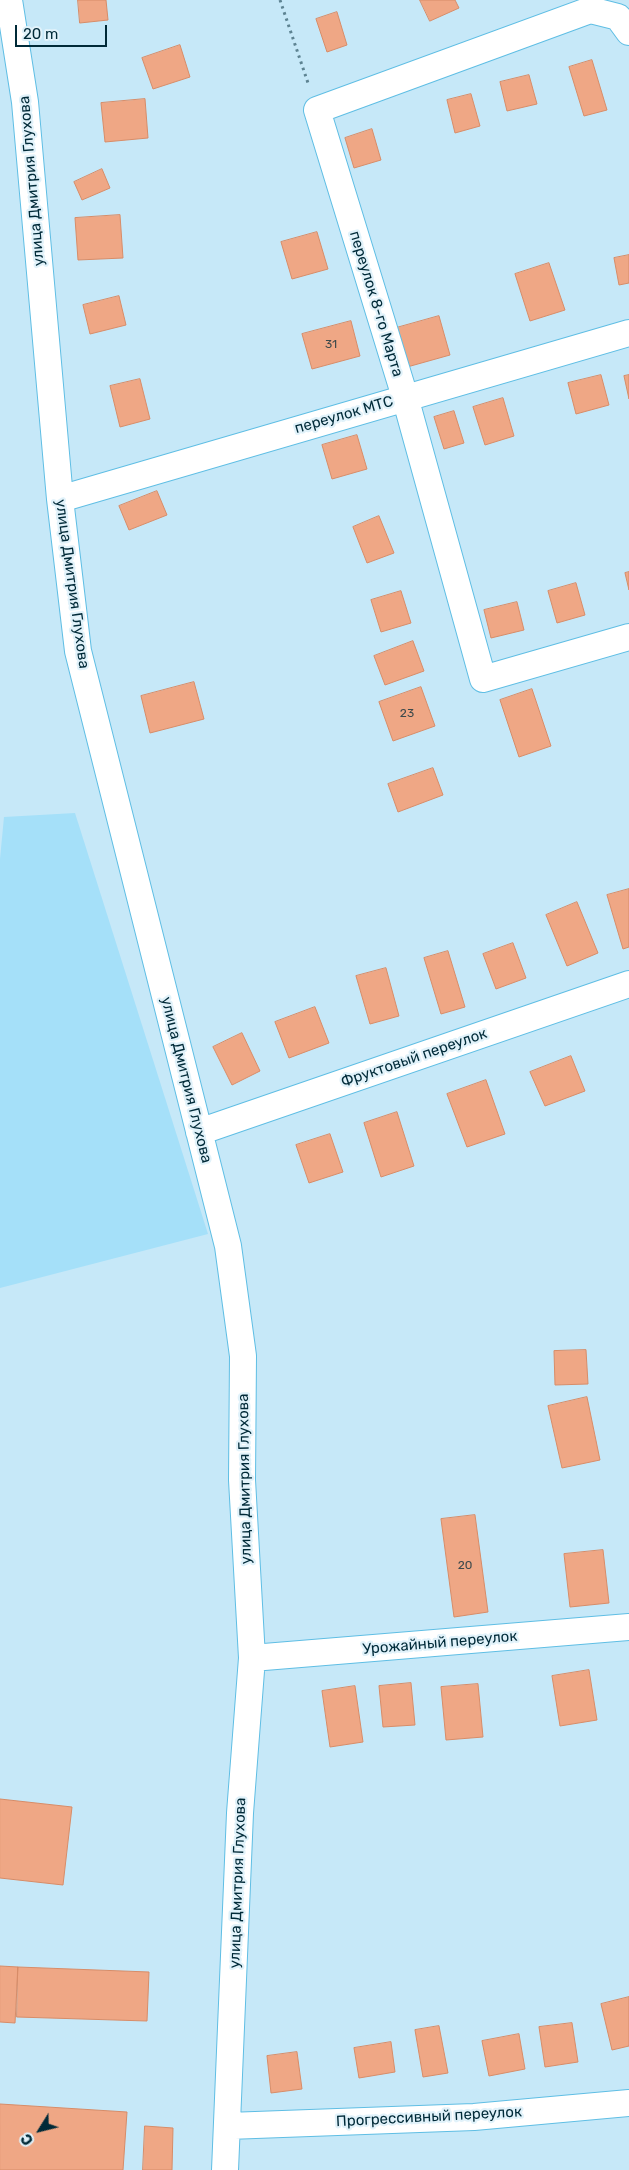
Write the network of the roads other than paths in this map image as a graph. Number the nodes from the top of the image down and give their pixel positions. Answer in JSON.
{"nodes":[{"id":1,"x":9,"y":0,"type":"edge"},
{"id":2,"x":629,"y":32,"type":"edge"},
{"id":3,"x":629,"y":333,"type":"edge"},
{"id":4,"x":405,"y":397,"type":"junction"},
{"id":5,"x":60,"y":499,"type":"junction"},
{"id":6,"x":629,"y":637,"type":"edge"},
{"id":7,"x":629,"y":984,"type":"edge"},
{"id":8,"x":199,"y":1132,"type":"junction"},
{"id":9,"x":629,"y":1627,"type":"edge"},
{"id":10,"x":252,"y":1658,"type":"junction"},
{"id":11,"x":629,"y":2103,"type":"edge"},
{"id":12,"x":228,"y":2126,"type":"junction"},
{"id":13,"x":225,"y":2170,"type":"edge"}],
"edges":[{"from":1,"to":5,"type":"street","name":"улица Дмитрия Глухова"},
{"from":2,"to":4,"type":"street","name":"переулок 8-го Марта"},
{"from":3,"to":4,"type":"street","name":"переулок МТС"},
{"from":4,"to":5,"type":"street","name":"переулок МТС"},
{"from":4,"to":6,"type":"street","name":"переулок 8-го Марта"},
{"from":5,"to":8,"type":"street","name":"улица Дмитрия Глухова"},
{"from":7,"to":8,"type":"street","name":"Фруктовый переулок"},
{"from":8,"to":10,"type":"street","name":"улица Дмитрия Глухова"},
{"from":9,"to":10,"type":"street","name":"Урожайный переулок"},
{"from":10,"to":12,"type":"street","name":"улица Дмитрия Глухова"},
{"from":11,"to":12,"type":"street","name":"Прогрессивный переулок"},
{"from":12,"to":13,"type":"street","name":"улица Дмитрия Глухова"}]}
